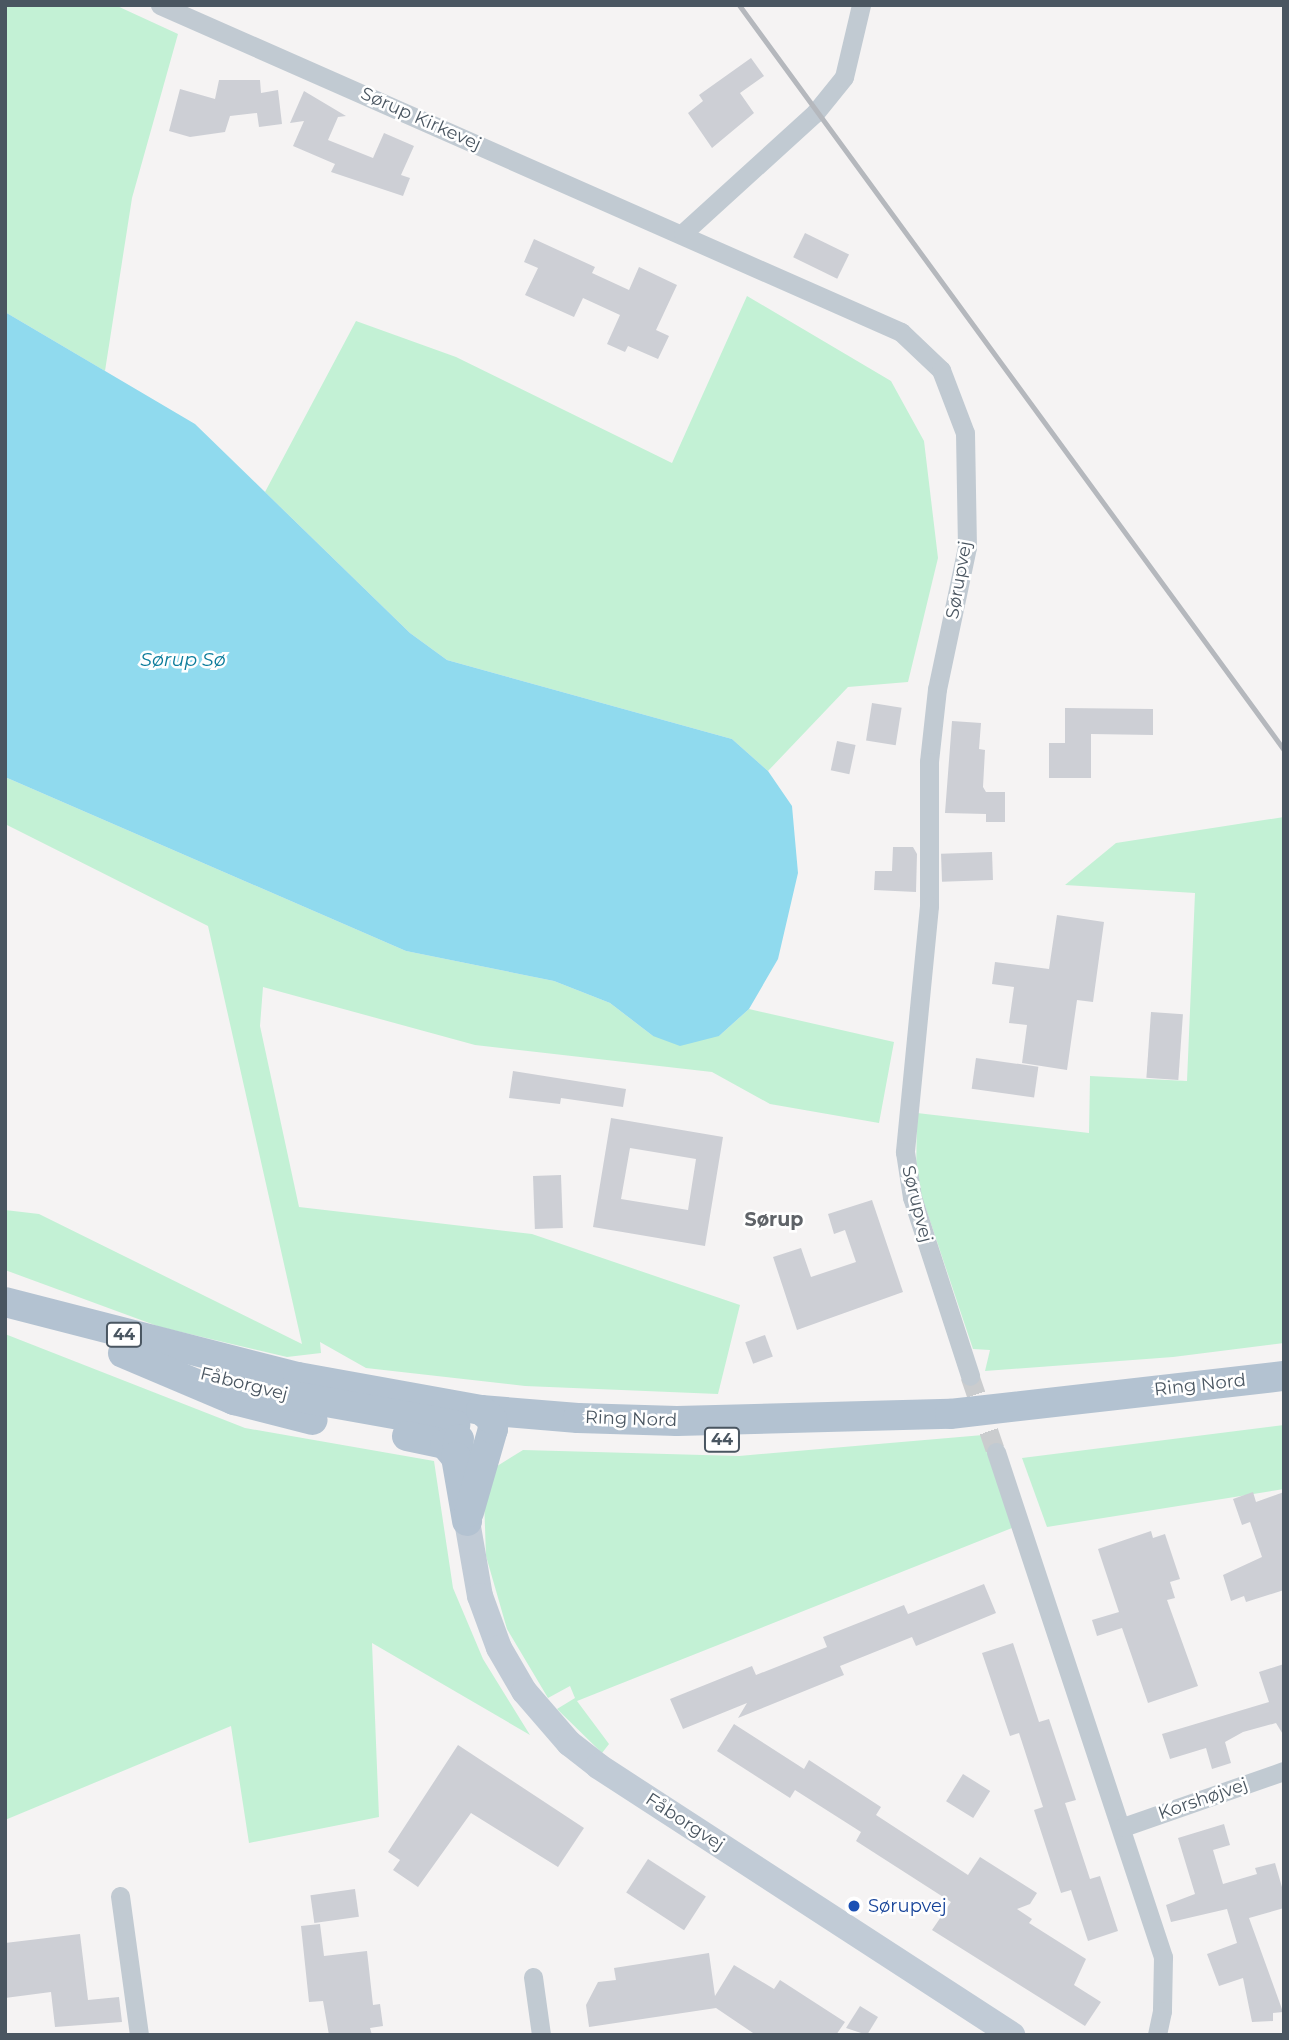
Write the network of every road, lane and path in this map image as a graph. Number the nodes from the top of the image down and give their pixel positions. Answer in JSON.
{"nodes":[{"id":1,"x":160,"y":5,"type":"edge"},
{"id":2,"x":861,"y":5,"type":"edge"},
{"id":3,"x":682,"y":233,"type":"junction"},
{"id":4,"x":5,"y":1302,"type":"edge"},
{"id":5,"x":123,"y":1353,"type":"junction"},
{"id":6,"x":970,"y":1376,"type":"tunnel mouth"},
{"id":7,"x":1284,"y":1376,"type":"edge"},
{"id":8,"x":479,"y":1422,"type":"junction"},
{"id":9,"x":996,"y":1452,"type":"tunnel mouth"},
{"id":10,"x":456,"y":1457,"type":"junction"},
{"id":11,"x":467,"y":1521,"type":"junction"},
{"id":12,"x":1284,"y":1771,"type":"edge"},
{"id":13,"x":1123,"y":1828,"type":"junction"},
{"id":14,"x":120,"y":1896,"type":"dead end"},
{"id":15,"x":533,"y":1977,"type":"dead end"},
{"id":16,"x":995,"y":2030,"type":"edge"},
{"id":17,"x":139,"y":2035,"type":"edge"},
{"id":18,"x":541,"y":2035,"type":"edge"},
{"id":19,"x":1157,"y":2035,"type":"edge"}],
"edges":[{"from":1,"to":3,"type":"street","name":"Sørup Kirkevej"},
{"from":2,"to":3,"type":"street"},
{"from":3,"to":6,"type":"street","name":"Sørupvej"},
{"from":4,"to":5,"type":"main road","name":"Fåborgvej","number":"44"},
{"from":4,"to":8,"type":"main road","name":"Fåborgvej","number":"44"},
{"from":5,"to":8,"type":"main road","name":"Fåborgvej","number":"44"},
{"from":5,"to":10,"type":"main road"},
{"from":7,"to":8,"type":"main road","name":"Ring Nord","number":"44"},
{"from":8,"to":10,"type":"main road"},
{"from":8,"to":11,"type":"main road"},
{"from":9,"to":13,"type":"street"},
{"from":10,"to":11,"type":"main road"},
{"from":11,"to":16,"type":"street","name":"Fåborgvej"},
{"from":12,"to":13,"type":"street","name":"Korshøjvej"},
{"from":13,"to":19,"type":"street"},
{"from":14,"to":17,"type":"street"},
{"from":15,"to":18,"type":"street"}]}
